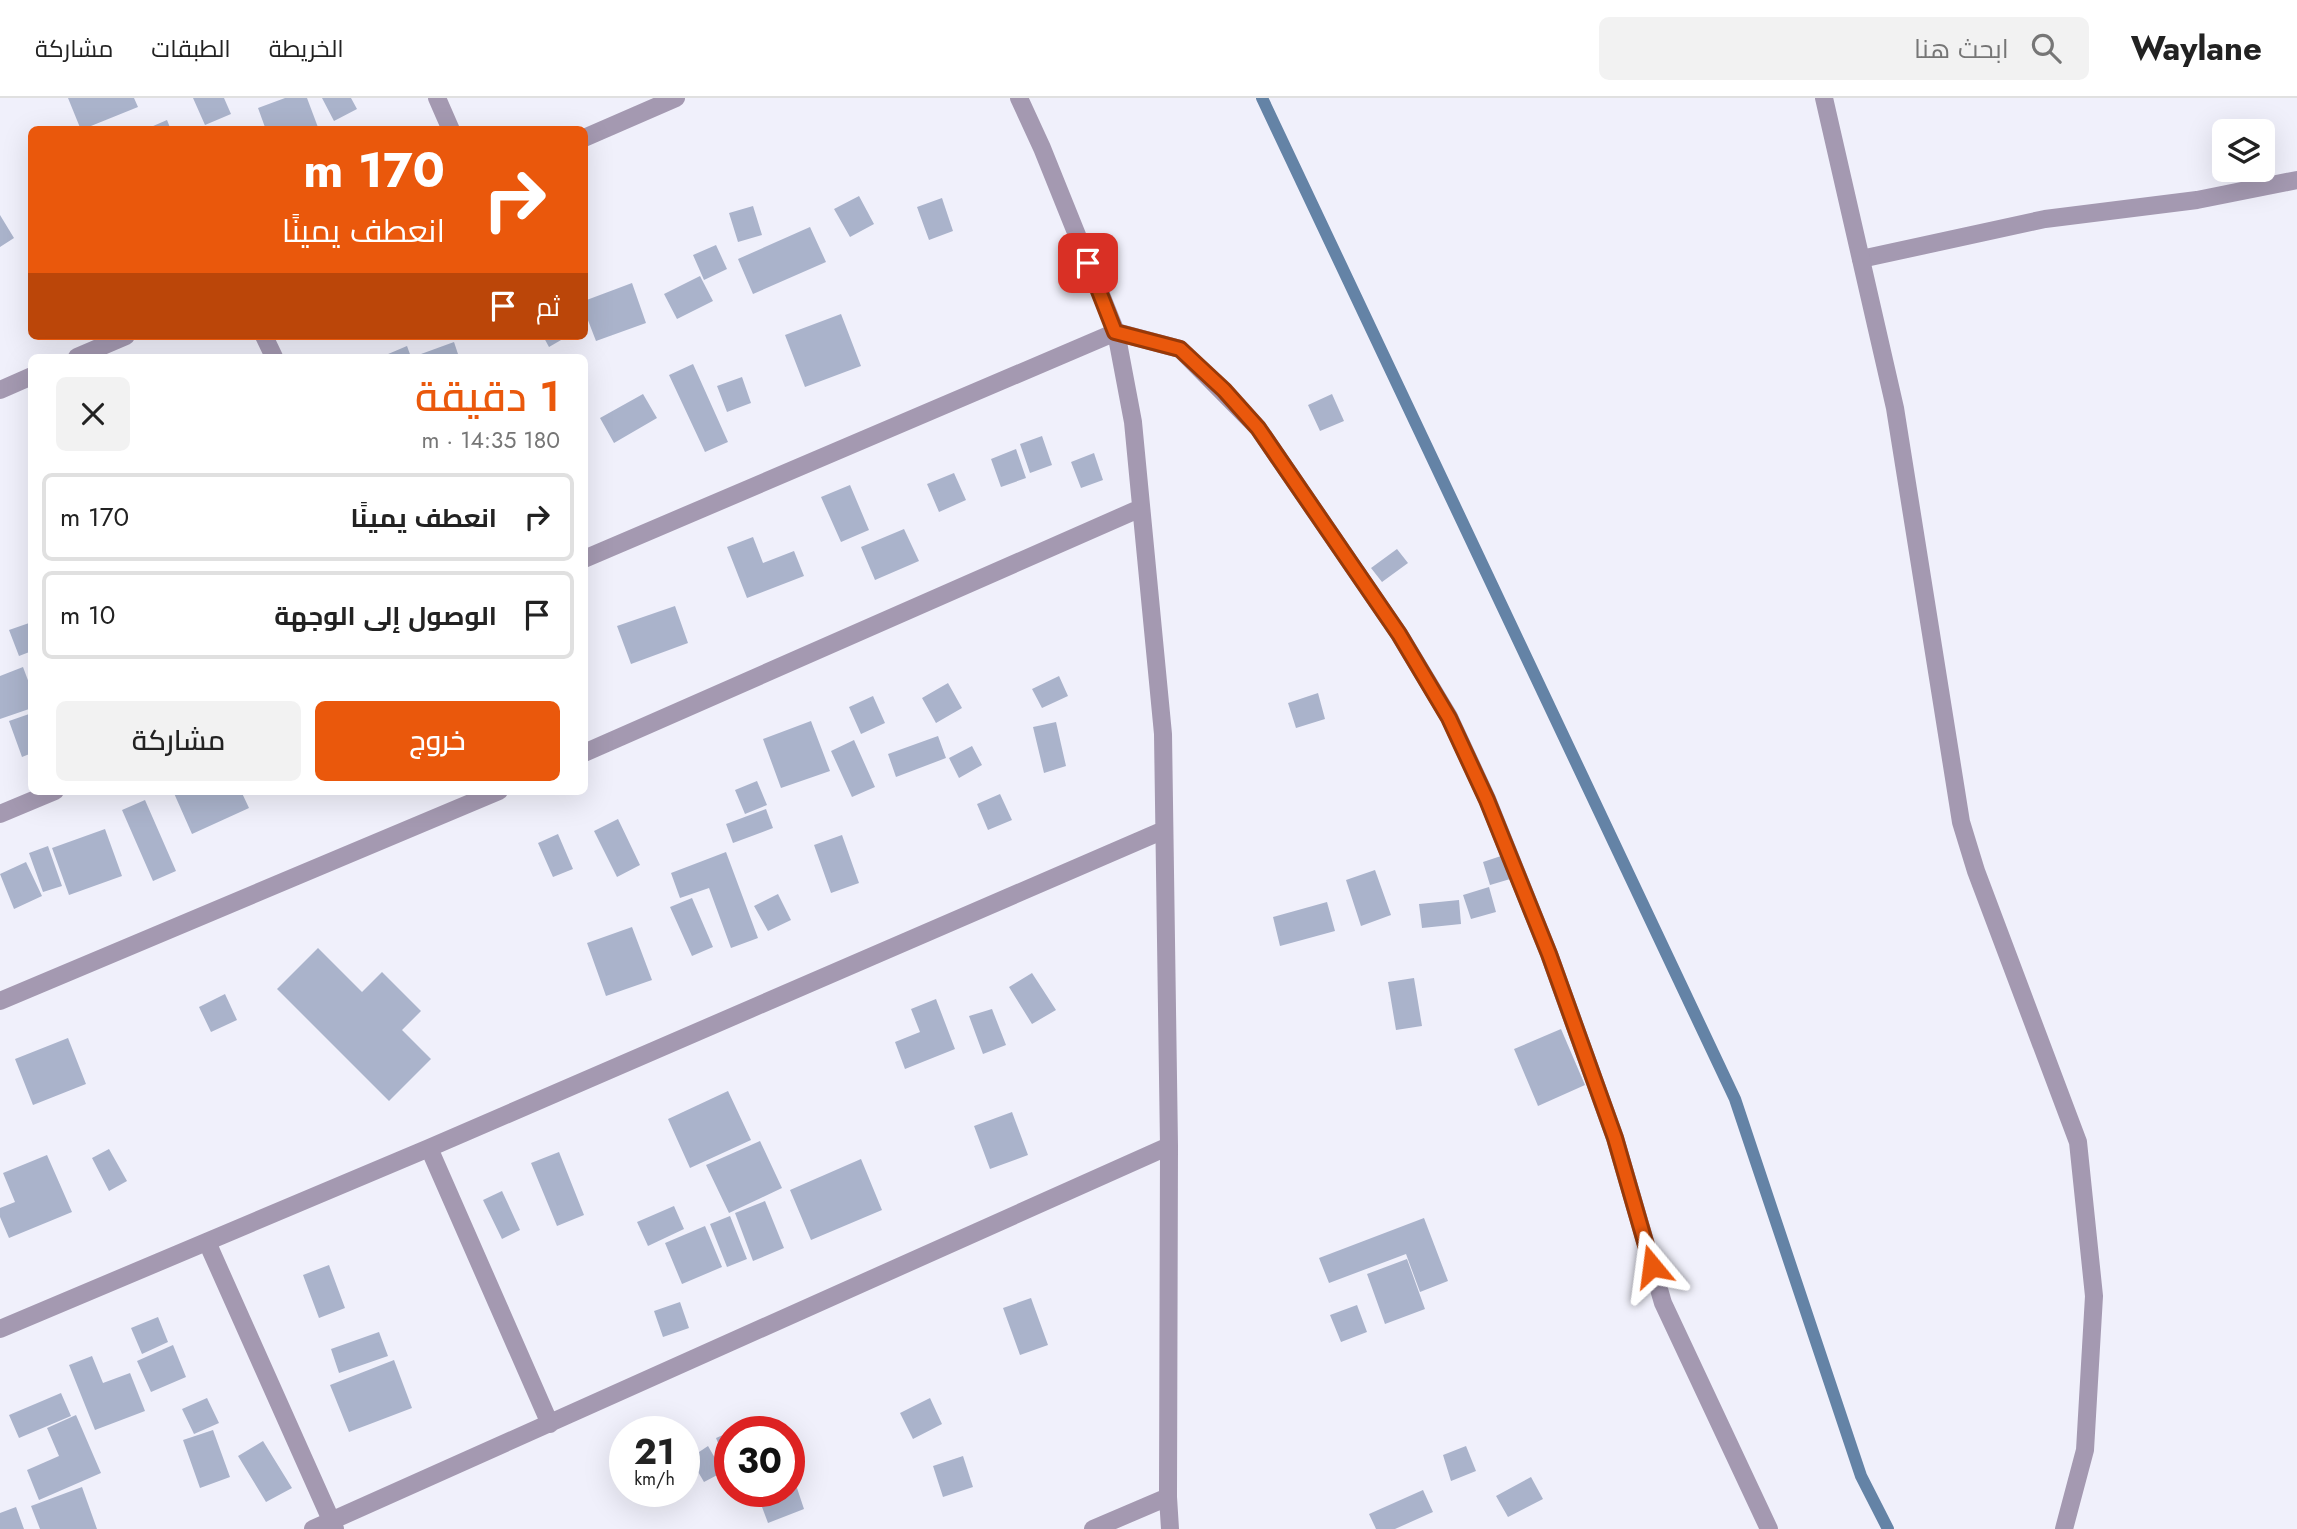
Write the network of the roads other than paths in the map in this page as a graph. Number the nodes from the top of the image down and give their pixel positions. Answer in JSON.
{"nodes":[{"id":1,"x":437,"y":98,"type":"edge"},
{"id":2,"x":676,"y":98,"type":"edge"},
{"id":3,"x":1019,"y":98,"type":"edge"},
{"id":4,"x":1824,"y":98,"type":"edge"},
{"id":5,"x":449,"y":126,"type":"edge"},
{"id":6,"x":588,"y":136,"type":"edge"},
{"id":7,"x":2297,"y":180,"type":"edge"},
{"id":8,"x":1861,"y":260,"type":"junction"},
{"id":9,"x":1115,"y":332,"type":"junction"},
{"id":10,"x":116,"y":340,"type":"edge"},
{"id":11,"x":83,"y":354,"type":"edge"},
{"id":12,"x":28,"y":378,"type":"edge"},
{"id":13,"x":0,"y":390,"type":"edge"},
{"id":14,"x":1141,"y":508,"type":"junction"},
{"id":15,"x":588,"y":557,"type":"edge"},
{"id":16,"x":588,"y":751,"type":"edge"},
{"id":17,"x":45,"y":795,"type":"edge"},
{"id":18,"x":466,"y":798,"type":"edge"},
{"id":19,"x":0,"y":814,"type":"edge"},
{"id":20,"x":1164,"y":830,"type":"junction"},
{"id":21,"x":0,"y":1001,"type":"edge"},
{"id":22,"x":1169,"y":1146,"type":"junction"},
{"id":23,"x":429,"y":1148,"type":"junction"},
{"id":24,"x":207,"y":1242,"type":"junction"},
{"id":25,"x":0,"y":1329,"type":"edge"},
{"id":26,"x":550,"y":1424,"type":"junction"},
{"id":27,"x":1168,"y":1497,"type":"junction"},
{"id":28,"x":333,"y":1525,"type":"edge"},
{"id":29,"x":313,"y":1529,"type":"edge"},
{"id":30,"x":1094,"y":1529,"type":"edge"},
{"id":31,"x":1170,"y":1529,"type":"edge"},
{"id":32,"x":1769,"y":1529,"type":"edge"},
{"id":33,"x":2064,"y":1529,"type":"edge"}],
"edges":[{"from":1,"to":5,"type":"street"},
{"from":2,"to":6,"type":"street"},
{"from":3,"to":9,"type":"street"},
{"from":4,"to":8,"type":"street"},
{"from":7,"to":8,"type":"street"},
{"from":8,"to":33,"type":"street"},
{"from":9,"to":14,"type":"street"},
{"from":9,"to":15,"type":"street"},
{"from":9,"to":32,"type":"street"},
{"from":10,"to":11,"type":"street"},
{"from":12,"to":13,"type":"street"},
{"from":14,"to":16,"type":"street"},
{"from":14,"to":20,"type":"street"},
{"from":17,"to":19,"type":"street"},
{"from":18,"to":21,"type":"street"},
{"from":20,"to":22,"type":"street"},
{"from":20,"to":23,"type":"street"},
{"from":22,"to":26,"type":"street"},
{"from":22,"to":27,"type":"street"},
{"from":23,"to":24,"type":"street"},
{"from":23,"to":26,"type":"street"},
{"from":24,"to":25,"type":"street"},
{"from":24,"to":28,"type":"street"},
{"from":26,"to":28,"type":"street"},
{"from":27,"to":30,"type":"street"},
{"from":27,"to":31,"type":"street"},
{"from":28,"to":29,"type":"street"}]}
